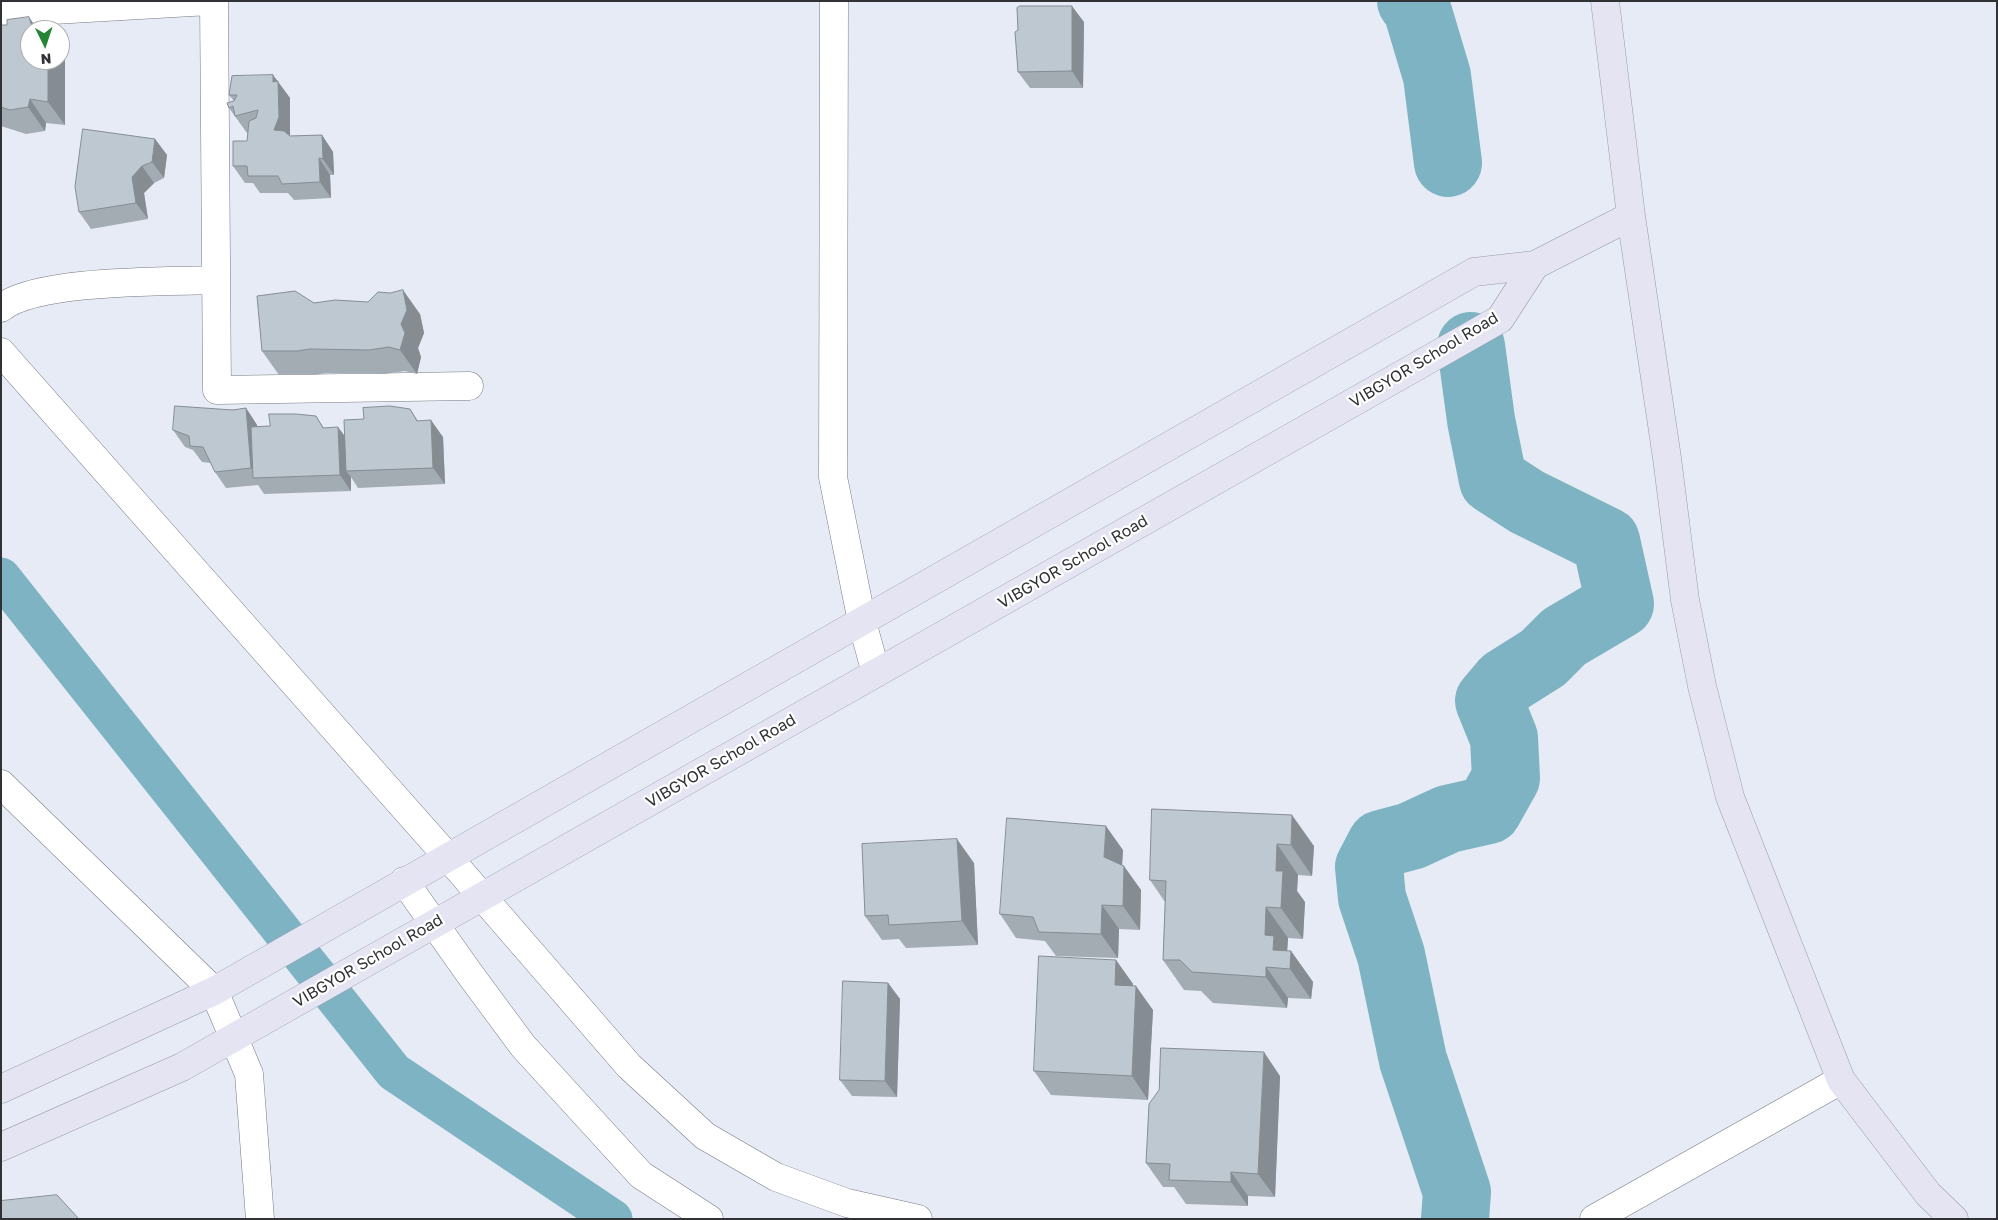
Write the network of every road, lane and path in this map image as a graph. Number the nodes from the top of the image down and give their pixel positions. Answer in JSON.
{"nodes":[{"id":1,"x":209,"y":1,"type":"edge"},
{"id":2,"x":214,"y":1,"type":"edge"},
{"id":3,"x":834,"y":1,"type":"edge"},
{"id":4,"x":1605,"y":1,"type":"edge"},
{"id":5,"x":1,"y":13,"type":"edge"},
{"id":6,"x":1631,"y":216,"type":"junction"},
{"id":7,"x":1535,"y":265,"type":"junction"},
{"id":8,"x":216,"y":280,"type":"junction"},
{"id":9,"x":1,"y":308,"type":"edge"},
{"id":10,"x":1,"y":352,"type":"edge"},
{"id":11,"x":469,"y":386,"type":"dead end"},
{"id":12,"x":862,"y":622,"type":"junction"},
{"id":13,"x":876,"y":673,"type":"junction"},
{"id":14,"x":1,"y":784,"type":"edge"},
{"id":15,"x":447,"y":856,"type":"junction"},
{"id":16,"x":398,"y":885,"type":"junction"},
{"id":17,"x":482,"y":896,"type":"junction"},
{"id":18,"x":423,"y":930,"type":"junction"},
{"id":19,"x":214,"y":991,"type":"junction"},
{"id":20,"x":235,"y":1037,"type":"junction"},
{"id":21,"x":1841,"y":1080,"type":"junction"},
{"id":22,"x":1,"y":1089,"type":"edge"},
{"id":23,"x":1,"y":1147,"type":"edge"},
{"id":24,"x":260,"y":1219,"type":"edge"},
{"id":25,"x":709,"y":1219,"type":"edge"},
{"id":26,"x":918,"y":1219,"type":"edge"},
{"id":27,"x":1594,"y":1219,"type":"edge"},
{"id":28,"x":1954,"y":1219,"type":"edge"}],
"edges":[{"from":1,"to":5,"type":"street"},
{"from":2,"to":8,"type":"street"},
{"from":3,"to":12,"type":"street"},
{"from":4,"to":6,"type":"main road"},
{"from":6,"to":7,"type":"main road"},
{"from":6,"to":21,"type":"main road"},
{"from":7,"to":12,"type":"main road"},
{"from":7,"to":13,"type":"main road","name":"VIBGYOR School Road"},
{"from":8,"to":9,"type":"street"},
{"from":8,"to":11,"type":"street"},
{"from":10,"to":15,"type":"street"},
{"from":12,"to":13,"type":"street"},
{"from":12,"to":15,"type":"main road"},
{"from":13,"to":17,"type":"main road","name":"VIBGYOR School Road"},
{"from":14,"to":19,"type":"street"},
{"from":15,"to":16,"type":"main road"},
{"from":15,"to":17,"type":"street"},
{"from":16,"to":18,"type":"street"},
{"from":16,"to":19,"type":"main road"},
{"from":17,"to":18,"type":"main road","name":"VIBGYOR School Road"},
{"from":17,"to":26,"type":"street"},
{"from":18,"to":20,"type":"main road","name":"VIBGYOR School Road"},
{"from":18,"to":25,"type":"street"},
{"from":19,"to":20,"type":"street"},
{"from":19,"to":22,"type":"main road"},
{"from":20,"to":23,"type":"main road","name":"VIBGYOR School Road"},
{"from":20,"to":24,"type":"street"},
{"from":21,"to":27,"type":"street"},
{"from":21,"to":28,"type":"main road"}]}
